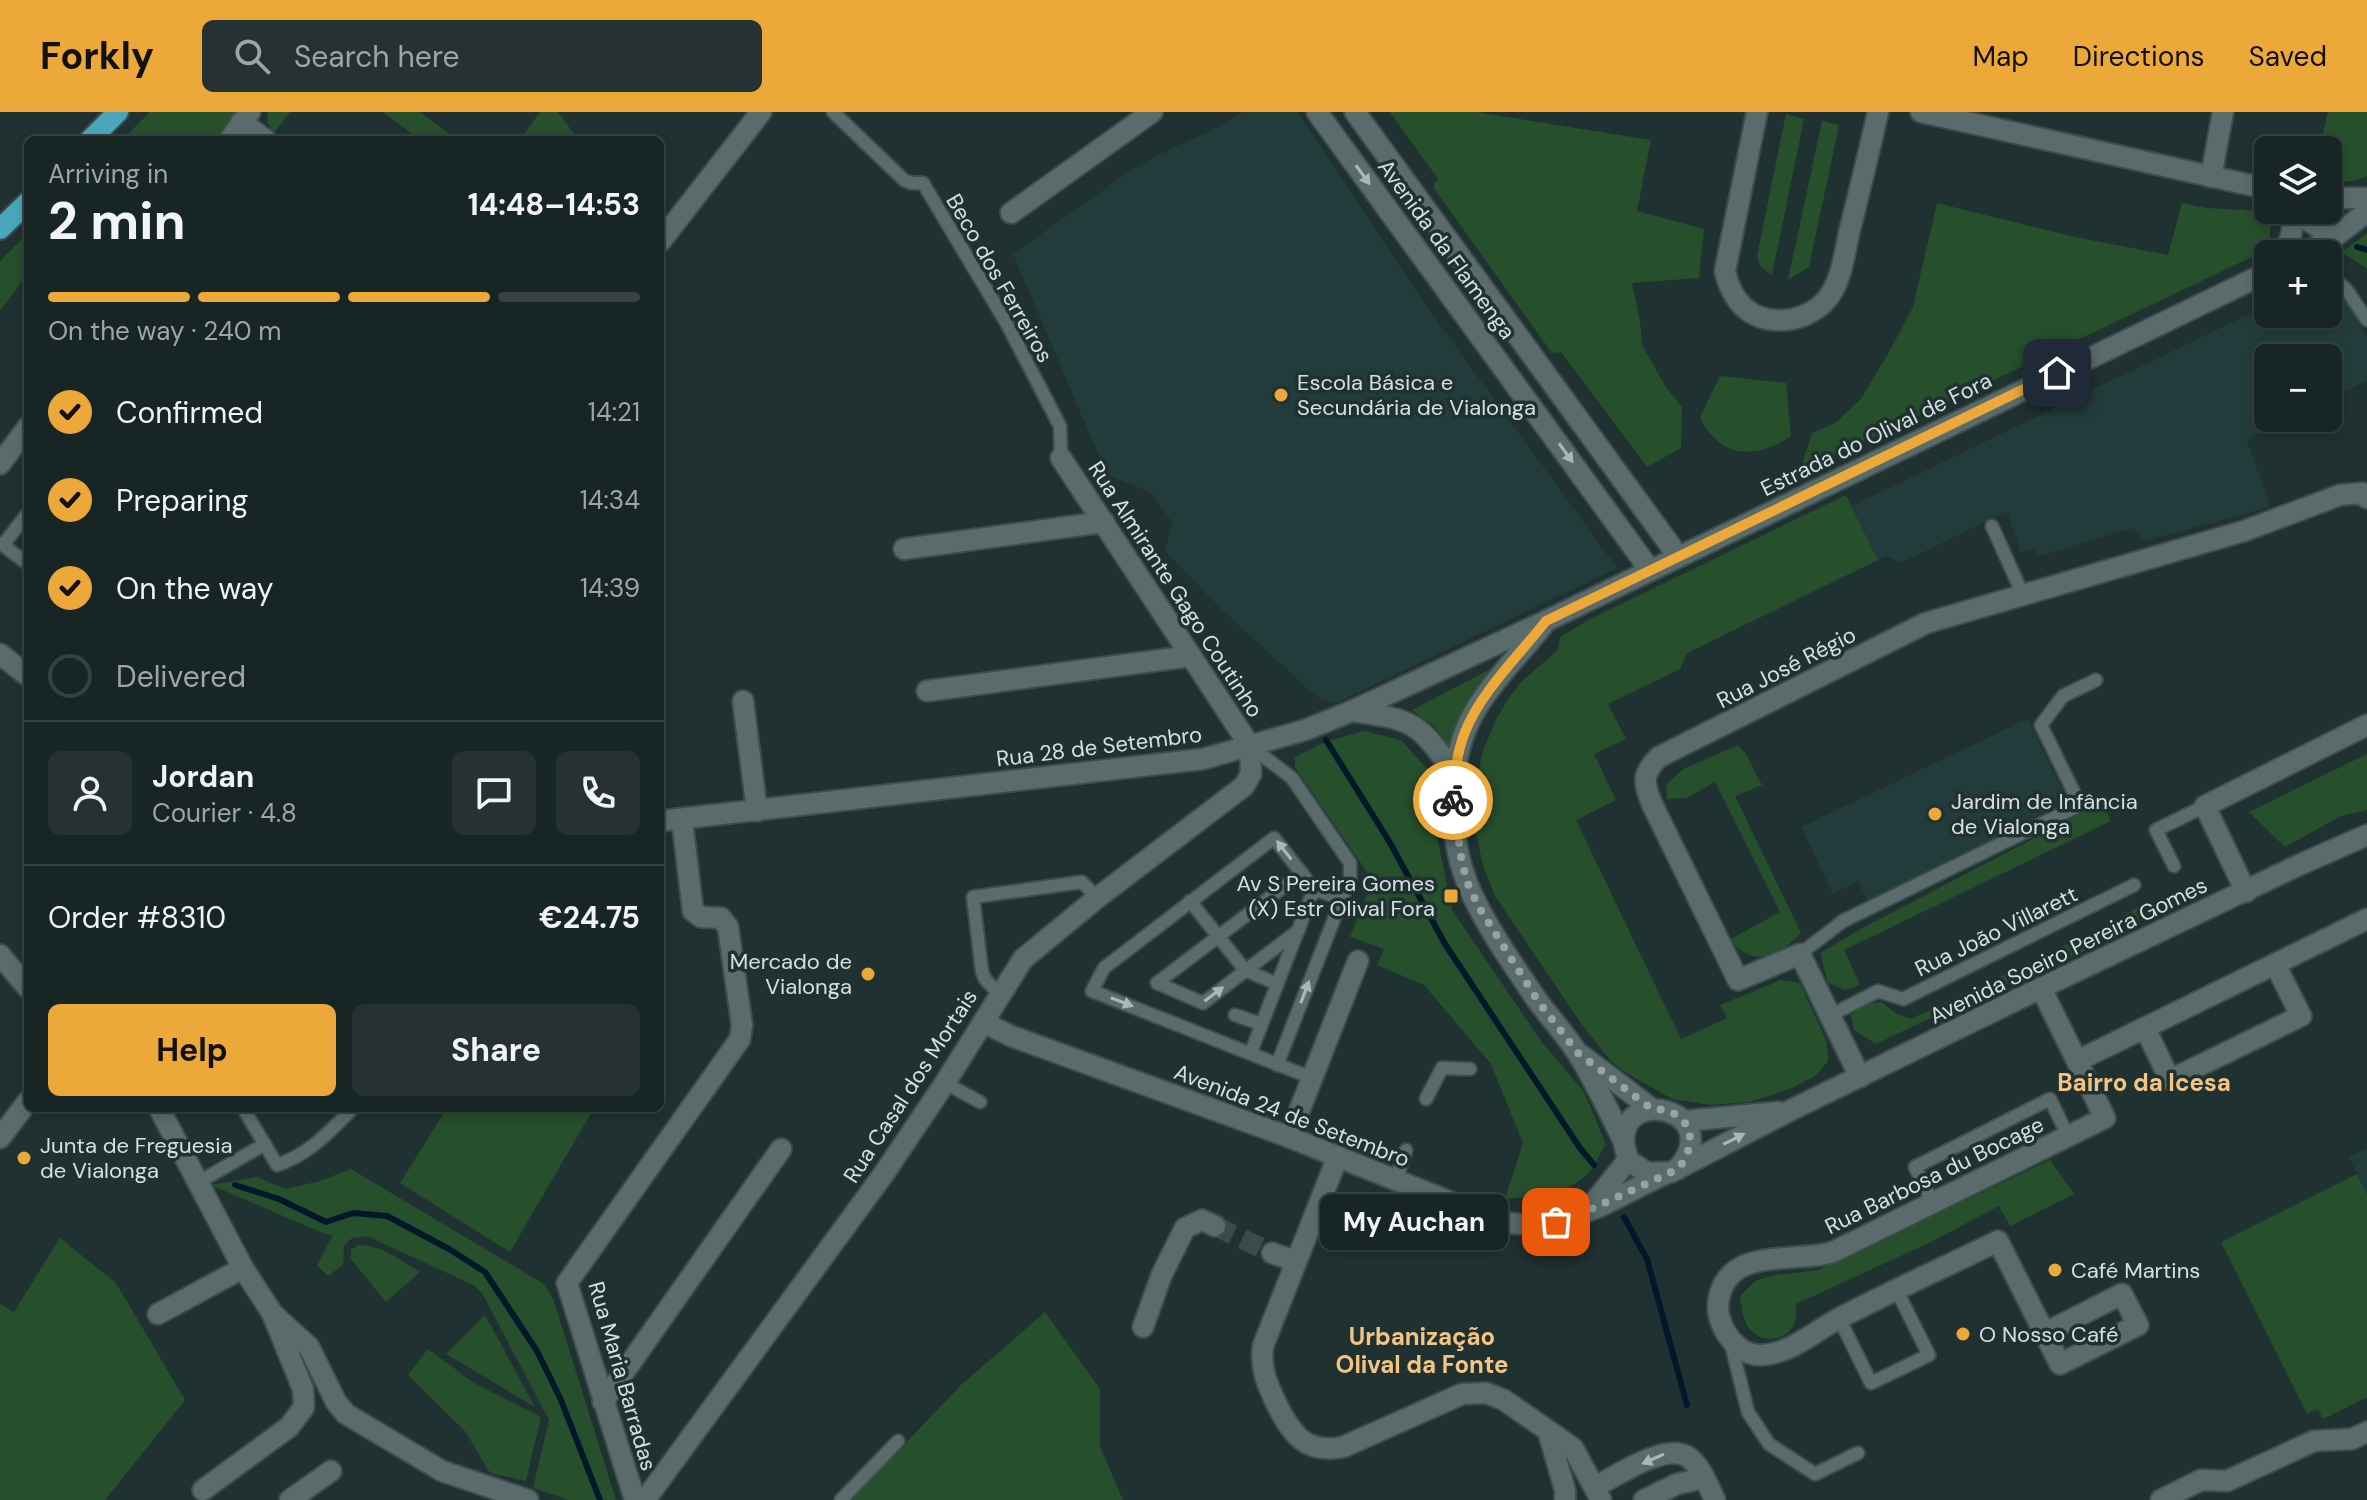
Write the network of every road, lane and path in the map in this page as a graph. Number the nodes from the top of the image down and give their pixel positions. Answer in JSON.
{"nodes":[{"id":1,"x":118,"y":112,"type":"edge"},
{"id":2,"x":761,"y":112,"type":"edge"},
{"id":3,"x":833,"y":112,"type":"edge"},
{"id":4,"x":1152,"y":112,"type":"edge"},
{"id":5,"x":1317,"y":112,"type":"edge"},
{"id":6,"x":1355,"y":112,"type":"edge"},
{"id":7,"x":1757,"y":112,"type":"edge"},
{"id":8,"x":1878,"y":112,"type":"edge"},
{"id":9,"x":1921,"y":112,"type":"edge"},
{"id":10,"x":2223,"y":112,"type":"edge"},
{"id":11,"x":246,"y":117,"type":"edge"},
{"id":12,"x":1977,"y":118,"type":"edge"},
{"id":13,"x":94,"y":136,"type":"edge"},
{"id":14,"x":232,"y":136,"type":"edge"},
{"id":15,"x":263,"y":136,"type":"edge"},
{"id":16,"x":2211,"y":177,"type":"junction"},
{"id":17,"x":2254,"y":186,"type":"edge"},
{"id":18,"x":2342,"y":198,"type":"edge"},
{"id":19,"x":2367,"y":198,"type":"edge"},
{"id":20,"x":22,"y":208,"type":"edge"},
{"id":21,"x":2367,"y":212,"type":"edge"},
{"id":22,"x":1011,"y":213,"type":"dead end"},
{"id":23,"x":2313,"y":224,"type":"edge"},
{"id":24,"x":2330,"y":224,"type":"edge"},
{"id":25,"x":0,"y":231,"type":"edge"},
{"id":26,"x":664,"y":237,"type":"edge"},
{"id":27,"x":2334,"y":237,"type":"junction"},
{"id":28,"x":2329,"y":240,"type":"edge"},
{"id":29,"x":2254,"y":279,"type":"edge"},
{"id":30,"x":2342,"y":286,"type":"edge"},
{"id":31,"x":2367,"y":320,"type":"edge"},
{"id":32,"x":24,"y":435,"type":"edge"},
{"id":33,"x":1061,"y":458,"type":"joint"},
{"id":34,"x":0,"y":464,"type":"edge"},
{"id":35,"x":2367,"y":498,"type":"edge"},
{"id":36,"x":24,"y":518,"type":"edge"},
{"id":37,"x":1104,"y":522,"type":"junction"},
{"id":38,"x":1992,"y":526,"type":"dead end"},
{"id":39,"x":2,"y":544,"type":"edge"},
{"id":40,"x":904,"y":549,"type":"dead end"},
{"id":41,"x":1678,"y":556,"type":"junction"},
{"id":42,"x":24,"y":561,"type":"edge"},
{"id":43,"x":1650,"y":570,"type":"junction"},
{"id":44,"x":2023,"y":595,"type":"junction"},
{"id":45,"x":1546,"y":621,"type":"junction"},
{"id":46,"x":0,"y":654,"type":"edge"},
{"id":47,"x":1191,"y":656,"type":"junction"},
{"id":48,"x":24,"y":673,"type":"edge"},
{"id":49,"x":2096,"y":680,"type":"dead end"},
{"id":50,"x":927,"y":691,"type":"dead end"},
{"id":51,"x":743,"y":701,"type":"dead end"},
{"id":52,"x":1352,"y":711,"type":"junction"},
{"id":53,"x":2367,"y":725,"type":"edge"},
{"id":54,"x":1250,"y":746,"type":"junction"},
{"id":55,"x":1455,"y":774,"type":"junction"},
{"id":56,"x":2205,"y":806,"type":"junction"},
{"id":57,"x":757,"y":811,"type":"junction"},
{"id":58,"x":682,"y":820,"type":"junction"},
{"id":59,"x":664,"y":821,"type":"edge"},
{"id":60,"x":2367,"y":835,"type":"edge"},
{"id":61,"x":2174,"y":866,"type":"dead end"},
{"id":62,"x":1302,"y":873,"type":"junction"},
{"id":63,"x":2134,"y":885,"type":"dead end"},
{"id":64,"x":1314,"y":889,"type":"junction"},
{"id":65,"x":2246,"y":892,"type":"junction"},
{"id":66,"x":1097,"y":898,"type":"junction"},
{"id":67,"x":1341,"y":899,"type":"junction"},
{"id":68,"x":1190,"y":901,"type":"junction"},
{"id":69,"x":2367,"y":919,"type":"edge"},
{"id":70,"x":1299,"y":930,"type":"junction"},
{"id":71,"x":1218,"y":936,"type":"junction"},
{"id":72,"x":1800,"y":954,"type":"junction"},
{"id":73,"x":0,"y":955,"type":"edge"},
{"id":74,"x":1358,"y":961,"type":"dead end"},
{"id":75,"x":2275,"y":964,"type":"junction"},
{"id":76,"x":1245,"y":970,"type":"junction"},
{"id":77,"x":24,"y":983,"type":"edge"},
{"id":78,"x":1277,"y":984,"type":"junction"},
{"id":79,"x":2041,"y":988,"type":"junction"},
{"id":80,"x":999,"y":994,"type":"junction"},
{"id":81,"x":1235,"y":1015,"type":"dead end"},
{"id":82,"x":1831,"y":1015,"type":"junction"},
{"id":83,"x":983,"y":1022,"type":"junction"},
{"id":84,"x":1261,"y":1024,"type":"junction"},
{"id":85,"x":2145,"y":1028,"type":"junction"},
{"id":86,"x":1251,"y":1052,"type":"junction"},
{"id":87,"x":1578,"y":1053,"type":"junction"},
{"id":88,"x":2077,"y":1061,"type":"junction"},
{"id":89,"x":1277,"y":1065,"type":"junction"},
{"id":90,"x":1470,"y":1069,"type":"dead end"},
{"id":91,"x":1860,"y":1077,"type":"junction"},
{"id":92,"x":1312,"y":1078,"type":"junction"},
{"id":93,"x":945,"y":1083,"type":"junction"},
{"id":94,"x":1426,"y":1099,"type":"dead end"},
{"id":95,"x":980,"y":1102,"type":"dead end"},
{"id":96,"x":24,"y":1106,"type":"edge"},
{"id":97,"x":1652,"y":1109,"type":"junction"},
{"id":98,"x":1791,"y":1110,"type":"junction"},
{"id":99,"x":161,"y":1112,"type":"edge"},
{"id":100,"x":245,"y":1112,"type":"edge"},
{"id":101,"x":349,"y":1112,"type":"edge"},
{"id":102,"x":1684,"y":1121,"type":"junction"},
{"id":103,"x":2068,"y":1136,"type":"junction"},
{"id":104,"x":1289,"y":1137,"type":"junction"},
{"id":105,"x":0,"y":1138,"type":"edge"},
{"id":106,"x":265,"y":1144,"type":"junction"},
{"id":107,"x":781,"y":1149,"type":"dead end"},
{"id":108,"x":1406,"y":1150,"type":"dead end"},
{"id":109,"x":1626,"y":1150,"type":"junction"},
{"id":110,"x":1338,"y":1156,"type":"junction"},
{"id":111,"x":1672,"y":1171,"type":"junction"},
{"id":112,"x":1396,"y":1180,"type":"junction"},
{"id":113,"x":197,"y":1183,"type":"junction"},
{"id":114,"x":1933,"y":1203,"type":"junction"},
{"id":115,"x":1587,"y":1211,"type":"junction"},
{"id":116,"x":1215,"y":1226,"type":"tunnel mouth"},
{"id":117,"x":1272,"y":1253,"type":"tunnel mouth"},
{"id":118,"x":1295,"y":1261,"type":"junction"},
{"id":119,"x":243,"y":1268,"type":"junction"},
{"id":120,"x":1897,"y":1291,"type":"junction"},
{"id":121,"x":272,"y":1313,"type":"junction"},
{"id":122,"x":158,"y":1314,"type":"dead end"},
{"id":123,"x":1839,"y":1318,"type":"junction"},
{"id":124,"x":1143,"y":1327,"type":"dead end"},
{"id":125,"x":2045,"y":1333,"type":"dead end"},
{"id":126,"x":1730,"y":1341,"type":"junction"},
{"id":127,"x":603,"y":1402,"type":"junction"},
{"id":128,"x":1548,"y":1431,"type":"junction"},
{"id":129,"x":2367,"y":1432,"type":"edge"},
{"id":130,"x":898,"y":1441,"type":"dead end"},
{"id":131,"x":1858,"y":1453,"type":"dead end"},
{"id":132,"x":331,"y":1471,"type":"dead end"},
{"id":133,"x":1704,"y":1478,"type":"junction"},
{"id":134,"x":203,"y":1490,"type":"dead end"},
{"id":135,"x":1598,"y":1494,"type":"edge"},
{"id":136,"x":290,"y":1500,"type":"edge"},
{"id":137,"x":528,"y":1500,"type":"edge"},
{"id":138,"x":635,"y":1500,"type":"edge"},
{"id":139,"x":645,"y":1500,"type":"edge"},
{"id":140,"x":841,"y":1500,"type":"edge"},
{"id":141,"x":1565,"y":1500,"type":"edge"},
{"id":142,"x":1644,"y":1500,"type":"edge"},
{"id":143,"x":1715,"y":1500,"type":"edge"},
{"id":144,"x":2161,"y":1500,"type":"edge"}],
"edges":[{"from":1,"to":13,"type":"main road"},
{"from":2,"to":26,"type":"street"},
{"from":3,"to":33,"type":"lane","name":"Beco dos Ferreiros"},
{"from":4,"to":22,"type":"street"},
{"from":5,"to":43,"type":"street","name":"Avenida da Flamenga","one_way":true},
{"from":6,"to":41,"type":"street","name":"Avenida da Flamenga"},
{"from":7,"to":8,"type":"street"},
{"from":9,"to":12,"type":"street"},
{"from":10,"to":16,"type":"street"},
{"from":11,"to":14,"type":"street"},
{"from":11,"to":15,"type":"street"},
{"from":12,"to":16,"type":"street"},
{"from":16,"to":17,"type":"street"},
{"from":18,"to":19,"type":"street"},
{"from":20,"to":25,"type":"main road"},
{"from":21,"to":27,"type":"street"},
{"from":23,"to":27,"type":"street"},
{"from":24,"to":27,"type":"street"},
{"from":27,"to":28,"type":"street"},
{"from":29,"to":41,"type":"street","name":"Estrada do Olival de Fora"},
{"from":30,"to":31,"type":"lane"},
{"from":32,"to":34,"type":"street"},
{"from":33,"to":37,"type":"street","name":"Rua Almirante Gago Coutinho"},
{"from":35,"to":44,"type":"street","name":"Rua José Régio"},
{"from":36,"to":39,"type":"lane"},
{"from":37,"to":40,"type":"street"},
{"from":37,"to":47,"type":"street","name":"Rua Almirante Gago Coutinho"},
{"from":38,"to":44,"type":"lane"},
{"from":39,"to":42,"type":"lane"},
{"from":41,"to":43,"type":"street","name":"Estrada do Olival de Fora"},
{"from":43,"to":45,"type":"street","name":"Rua 28 de Setembro"},
{"from":44,"to":72,"type":"street","name":"Rua José Régio"},
{"from":45,"to":52,"type":"street","name":"Rua 28 de Setembro"},
{"from":45,"to":55,"type":"street"},
{"from":46,"to":48,"type":"street"},
{"from":47,"to":50,"type":"street"},
{"from":47,"to":54,"type":"street","name":"Rua Almirante Gago Coutinho"},
{"from":49,"to":72,"type":"lane"},
{"from":51,"to":57,"type":"street"},
{"from":52,"to":54,"type":"street","name":"Rua 28 de Setembro"},
{"from":52,"to":55,"type":"street"},
{"from":53,"to":56,"type":"street"},
{"from":54,"to":57,"type":"street","name":"Rua 28 de Setembro"},
{"from":54,"to":66,"type":"street","name":"Rua Casal dos Mortais"},
{"from":54,"to":67,"type":"lane"},
{"from":55,"to":87,"type":"street"},
{"from":56,"to":61,"type":"lane"},
{"from":56,"to":65,"type":"street"},
{"from":57,"to":58,"type":"street","name":"Rua 28 de Setembro"},
{"from":58,"to":59,"type":"street","name":"Rua 28 de Setembro"},
{"from":58,"to":127,"type":"street","name":"Rua Maria Barradas"},
{"from":60,"to":65,"type":"street","name":"Avenida Soeiro Pereira Gomes"},
{"from":62,"to":64,"type":"lane"},
{"from":62,"to":68,"type":"lane","one_way":true},
{"from":62,"to":71,"type":"lane"},
{"from":63,"to":82,"type":"lane","name":"Rua João Villarett"},
{"from":64,"to":67,"type":"lane"},
{"from":64,"to":70,"type":"lane"},
{"from":65,"to":79,"type":"street","name":"Avenida Soeiro Pereira Gomes"},
{"from":66,"to":80,"type":"street","name":"Rua Casal dos Mortais"},
{"from":66,"to":80,"type":"lane"},
{"from":89,"to":67,"type":"lane","one_way":true},
{"from":68,"to":71,"type":"lane"},
{"from":68,"to":86,"type":"lane","one_way":true},
{"from":69,"to":75,"type":"street"},
{"from":70,"to":76,"type":"lane"},
{"from":70,"to":78,"type":"lane"},
{"from":71,"to":76,"type":"lane"},
{"from":71,"to":76,"type":"lane","one_way":true},
{"from":72,"to":82,"type":"street"},
{"from":73,"to":77,"type":"street"},
{"from":74,"to":92,"type":"street"},
{"from":75,"to":85,"type":"street"},
{"from":75,"to":85,"type":"street"},
{"from":76,"to":78,"type":"lane"},
{"from":78,"to":84,"type":"lane"},
{"from":79,"to":88,"type":"street","name":"Rua Barbosa du Bocage"},
{"from":79,"to":91,"type":"street","name":"Avenida Soeiro Pereira Gomes"},
{"from":80,"to":83,"type":"street","name":"Rua Casal dos Mortais"},
{"from":81,"to":84,"type":"lane"},
{"from":82,"to":91,"type":"street"},
{"from":83,"to":93,"type":"street","name":"Rua Casal dos Mortais"},
{"from":83,"to":104,"type":"street","name":"Avenida 24 de Setembro"},
{"from":84,"to":86,"type":"lane"},
{"from":85,"to":88,"type":"street"},
{"from":86,"to":89,"type":"lane"},
{"from":87,"to":97,"type":"street"},
{"from":87,"to":109,"type":"street"},
{"from":88,"to":103,"type":"street","name":"Rua Barbosa du Bocage"},
{"from":89,"to":92,"type":"lane"},
{"from":90,"to":94,"type":"lane"},
{"from":91,"to":98,"type":"street","name":"Avenida Soeiro Pereira Gomes"},
{"from":92,"to":104,"type":"street"},
{"from":93,"to":95,"type":"lane"},
{"from":93,"to":139,"type":"street","name":"Rua Casal dos Mortais"},
{"from":96,"to":105,"type":"street"},
{"from":97,"to":102,"type":"street"},
{"from":97,"to":109,"type":"street"},
{"from":98,"to":102,"type":"street","name":"Avenida Soeiro Pereira Gomes"},
{"from":111,"to":98,"type":"street","name":"Avenida Soeiro Pereira Gomes","one_way":true},
{"from":99,"to":113,"type":"street"},
{"from":100,"to":106,"type":"lane"},
{"from":101,"to":106,"type":"lane"},
{"from":102,"to":111,"type":"street"},
{"from":103,"to":114,"type":"street","name":"Rua Barbosa du Bocage"},
{"from":103,"to":114,"type":"lane"},
{"from":104,"to":110,"type":"street","name":"Avenida 24 de Setembro"},
{"from":106,"to":113,"type":"lane"},
{"from":107,"to":127,"type":"street"},
{"from":108,"to":112,"type":"lane"},
{"from":109,"to":111,"type":"street"},
{"from":109,"to":115,"type":"street"},
{"from":110,"to":112,"type":"street","name":"Avenida 24 de Setembro"},
{"from":110,"to":118,"type":"street"},
{"from":111,"to":115,"type":"street","name":"Avenida 24 de Setembro"},
{"from":112,"to":115,"type":"street","name":"Avenida 24 de Setembro"},
{"from":113,"to":119,"type":"street"},
{"from":114,"to":126,"type":"street","name":"Rua Barbosa du Bocage"},
{"from":116,"to":124,"type":"street"},
{"from":117,"to":118,"type":"street"},
{"from":118,"to":128,"type":"street"},
{"from":119,"to":121,"type":"street"},
{"from":119,"to":122,"type":"street"},
{"from":120,"to":123,"type":"street"},
{"from":120,"to":123,"type":"lane"},
{"from":120,"to":125,"type":"street"},
{"from":121,"to":134,"type":"street"},
{"from":121,"to":137,"type":"street"},
{"from":123,"to":126,"type":"street"},
{"from":126,"to":131,"type":"lane"},
{"from":127,"to":138,"type":"street","name":"Rua Maria Barradas"},
{"from":128,"to":135,"type":"street"},
{"from":128,"to":141,"type":"street"},
{"from":129,"to":144,"type":"street"},
{"from":130,"to":140,"type":"lane"},
{"from":132,"to":136,"type":"street"},
{"from":133,"to":135,"type":"street","one_way":true},
{"from":133,"to":142,"type":"street"},
{"from":133,"to":143,"type":"street"}]}
